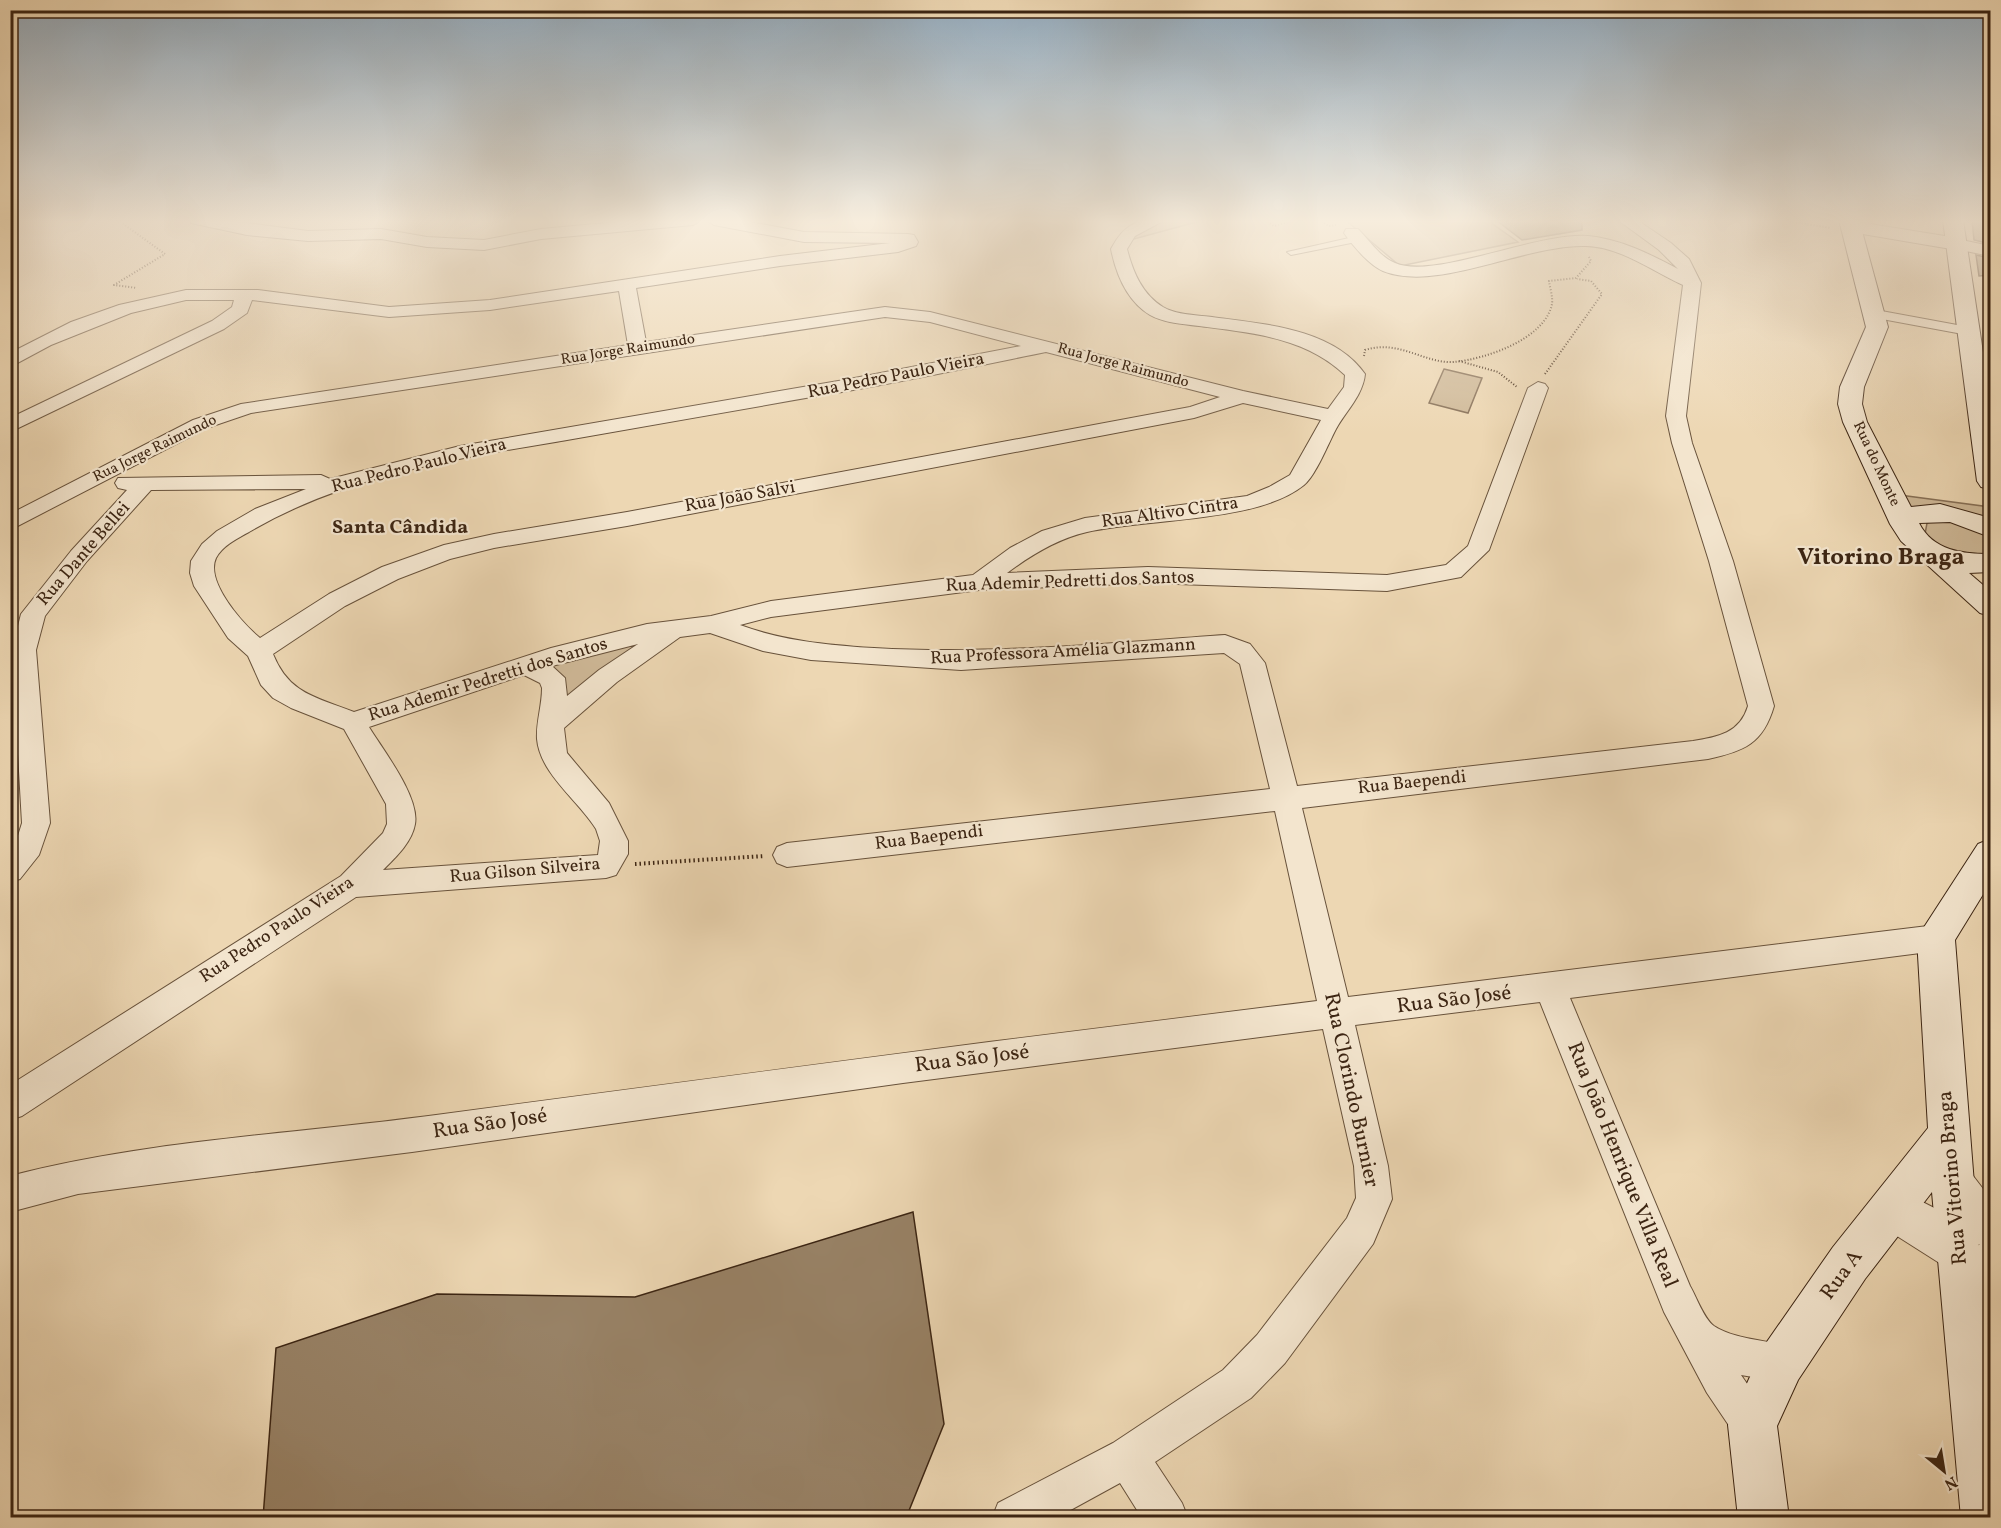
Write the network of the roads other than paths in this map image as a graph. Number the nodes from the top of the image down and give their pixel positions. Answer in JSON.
{"nodes":[{"id":1,"x":584,"y":291,"type":"edge"},
{"id":2,"x":628,"y":291,"type":"edge"},
{"id":3,"x":1138,"y":291,"type":"edge"},
{"id":4,"x":1691,"y":291,"type":"edge"},
{"id":5,"x":1870,"y":291,"type":"edge"},
{"id":6,"x":1963,"y":291,"type":"edge"},
{"id":7,"x":244,"y":295,"type":"junction"},
{"id":8,"x":1876,"y":314,"type":"junction"},
{"id":9,"x":1968,"y":331,"type":"junction"},
{"id":10,"x":1050,"y":346,"type":"junction"},
{"id":11,"x":638,"y":348,"type":"junction"},
{"id":12,"x":10,"y":361,"type":"edge"},
{"id":13,"x":1529,"y":389,"type":"road end"},
{"id":14,"x":1242,"y":397,"type":"junction"},
{"id":15,"x":1334,"y":416,"type":"junction"},
{"id":16,"x":10,"y":426,"type":"edge"},
{"id":17,"x":1990,"y":481,"type":"edge"},
{"id":18,"x":89,"y":482,"type":"junction"},
{"id":19,"x":342,"y":482,"type":"junction"},
{"id":20,"x":144,"y":484,"type":"junction"},
{"id":21,"x":10,"y":523,"type":"edge"},
{"id":22,"x":1990,"y":528,"type":"edge"},
{"id":23,"x":1912,"y":535,"type":"junction"},
{"id":24,"x":1990,"y":563,"type":"edge"},
{"id":25,"x":979,"y":582,"type":"junction"},
{"id":26,"x":1990,"y":606,"type":"edge"},
{"id":27,"x":711,"y":624,"type":"junction"},
{"id":28,"x":681,"y":627,"type":"junction"},
{"id":29,"x":1238,"y":648,"type":"joint"},
{"id":30,"x":259,"y":651,"type":"junction"},
{"id":31,"x":523,"y":666,"type":"junction"},
{"id":32,"x":353,"y":722,"type":"junction"},
{"id":33,"x":550,"y":725,"type":"junction"},
{"id":34,"x":1286,"y":796,"type":"junction"},
{"id":35,"x":1990,"y":854,"type":"edge"},
{"id":36,"x":787,"y":855,"type":"road end"},
{"id":37,"x":10,"y":870,"type":"edge"},
{"id":38,"x":351,"y":885,"type":"junction"},
{"id":39,"x":1936,"y":938,"type":"junction"},
{"id":40,"x":1550,"y":988,"type":"junction"},
{"id":41,"x":1336,"y":1015,"type":"junction"},
{"id":42,"x":10,"y":1104,"type":"edge"},
{"id":43,"x":1948,"y":1136,"type":"junction"},
{"id":44,"x":10,"y":1194,"type":"edge"},
{"id":45,"x":1893,"y":1209,"type":"junction"},
{"id":46,"x":1982,"y":1244,"type":"edge"},
{"id":47,"x":1701,"y":1340,"type":"junction"},
{"id":48,"x":1781,"y":1363,"type":"junction"},
{"id":49,"x":1752,"y":1425,"type":"junction"},
{"id":50,"x":1127,"y":1457,"type":"junction"},
{"id":51,"x":1013,"y":1518,"type":"edge"},
{"id":52,"x":1167,"y":1518,"type":"edge"},
{"id":53,"x":1764,"y":1518,"type":"edge"},
{"id":54,"x":1987,"y":1518,"type":"edge"}],
"edges":[{"from":1,"to":7,"type":"street"},
{"from":2,"to":11,"type":"street"},
{"from":3,"to":15,"type":"street","name":"Rua Altivo Cintra"},
{"from":4,"to":34,"type":"street","name":"Rua Baependi"},
{"from":5,"to":8,"type":"main road","name":"Rua do Monte"},
{"from":6,"to":9,"type":"main road"},
{"from":7,"to":12,"type":"street"},
{"from":7,"to":16,"type":"street"},
{"from":8,"to":9,"type":"street"},
{"from":8,"to":23,"type":"main road","name":"Rua do Monte"},
{"from":9,"to":17,"type":"main road"},
{"from":10,"to":11,"type":"street","name":"Rua Jorge Raimundo"},
{"from":10,"to":14,"type":"street","name":"Rua Jorge Raimundo"},
{"from":10,"to":19,"type":"street","name":"Rua Pedro Paulo Vieira"},
{"from":11,"to":18,"type":"street","name":"Rua Jorge Raimundo"},
{"from":13,"to":25,"type":"street","name":"Rua Ademir Pedretti dos Santos"},
{"from":14,"to":15,"type":"street","name":"Rua Jorge Raimundo"},
{"from":14,"to":30,"type":"street","name":"Rua João Salvi"},
{"from":15,"to":25,"type":"street","name":"Rua Altivo Cintra"},
{"from":18,"to":20,"type":"street"},
{"from":18,"to":21,"type":"street","name":"Rua Jorge Raimundo"},
{"from":19,"to":20,"type":"street"},
{"from":19,"to":30,"type":"street","name":"Rua Pedro Paulo Vieira"},
{"from":20,"to":37,"type":"street","name":"Rua Dante Bellei"},
{"from":22,"to":23,"type":"main road"},
{"from":23,"to":24,"type":"main road"},
{"from":23,"to":26,"type":"main road","name":"Rua do Monte"},
{"from":25,"to":27,"type":"street","name":"Rua Ademir Pedretti dos Santos"},
{"from":27,"to":28,"type":"street","name":"Rua Ademir Pedretti dos Santos"},
{"from":27,"to":29,"type":"street","name":"Rua Professora Amélia Glazmann"},
{"from":28,"to":31,"type":"street","name":"Rua Ademir Pedretti dos Santos"},
{"from":28,"to":33,"type":"street"},
{"from":29,"to":34,"type":"street","name":"Rua Clorindo Burnier"},
{"from":30,"to":32,"type":"street","name":"Rua Pedro Paulo Vieira"},
{"from":31,"to":32,"type":"street","name":"Rua Ademir Pedretti dos Santos"},
{"from":31,"to":33,"type":"street","name":"Rua Gilson Silveira"},
{"from":32,"to":38,"type":"street","name":"Rua Pedro Paulo Vieira"},
{"from":33,"to":38,"type":"street","name":"Rua Gilson Silveira"},
{"from":34,"to":36,"type":"street","name":"Rua Baependi"},
{"from":34,"to":41,"type":"street","name":"Rua Clorindo Burnier"},
{"from":35,"to":39,"type":"main road"},
{"from":38,"to":42,"type":"street","name":"Rua Pedro Paulo Vieira"},
{"from":39,"to":40,"type":"street","name":"Rua São José"},
{"from":39,"to":43,"type":"main road","name":"Rua Vitorino Braga"},
{"from":40,"to":41,"type":"street","name":"Rua São José"},
{"from":40,"to":47,"type":"street","name":"Rua João Henrique Villa Real"},
{"from":41,"to":44,"type":"street","name":"Rua São José"},
{"from":41,"to":50,"type":"street","name":"Rua Clorindo Burnier"},
{"from":43,"to":45,"type":"main road","name":"Rua A"},
{"from":43,"to":46,"type":"main road","name":"Rua Vitorino Braga"},
{"from":45,"to":46,"type":"main road"},
{"from":45,"to":48,"type":"main road","name":"Rua A"},
{"from":46,"to":54,"type":"main road","name":"Rua Vitorino Braga"},
{"from":47,"to":48,"type":"street"},
{"from":47,"to":49,"type":"street","name":"Rua João Henrique Villa Real"},
{"from":48,"to":49,"type":"main road","name":"Rua A"},
{"from":49,"to":53,"type":"main road","name":"Rua João Henrique Villa Real"},
{"from":50,"to":51,"type":"street","name":"Rua Clorindo Burnier"},
{"from":50,"to":52,"type":"street"}]}
